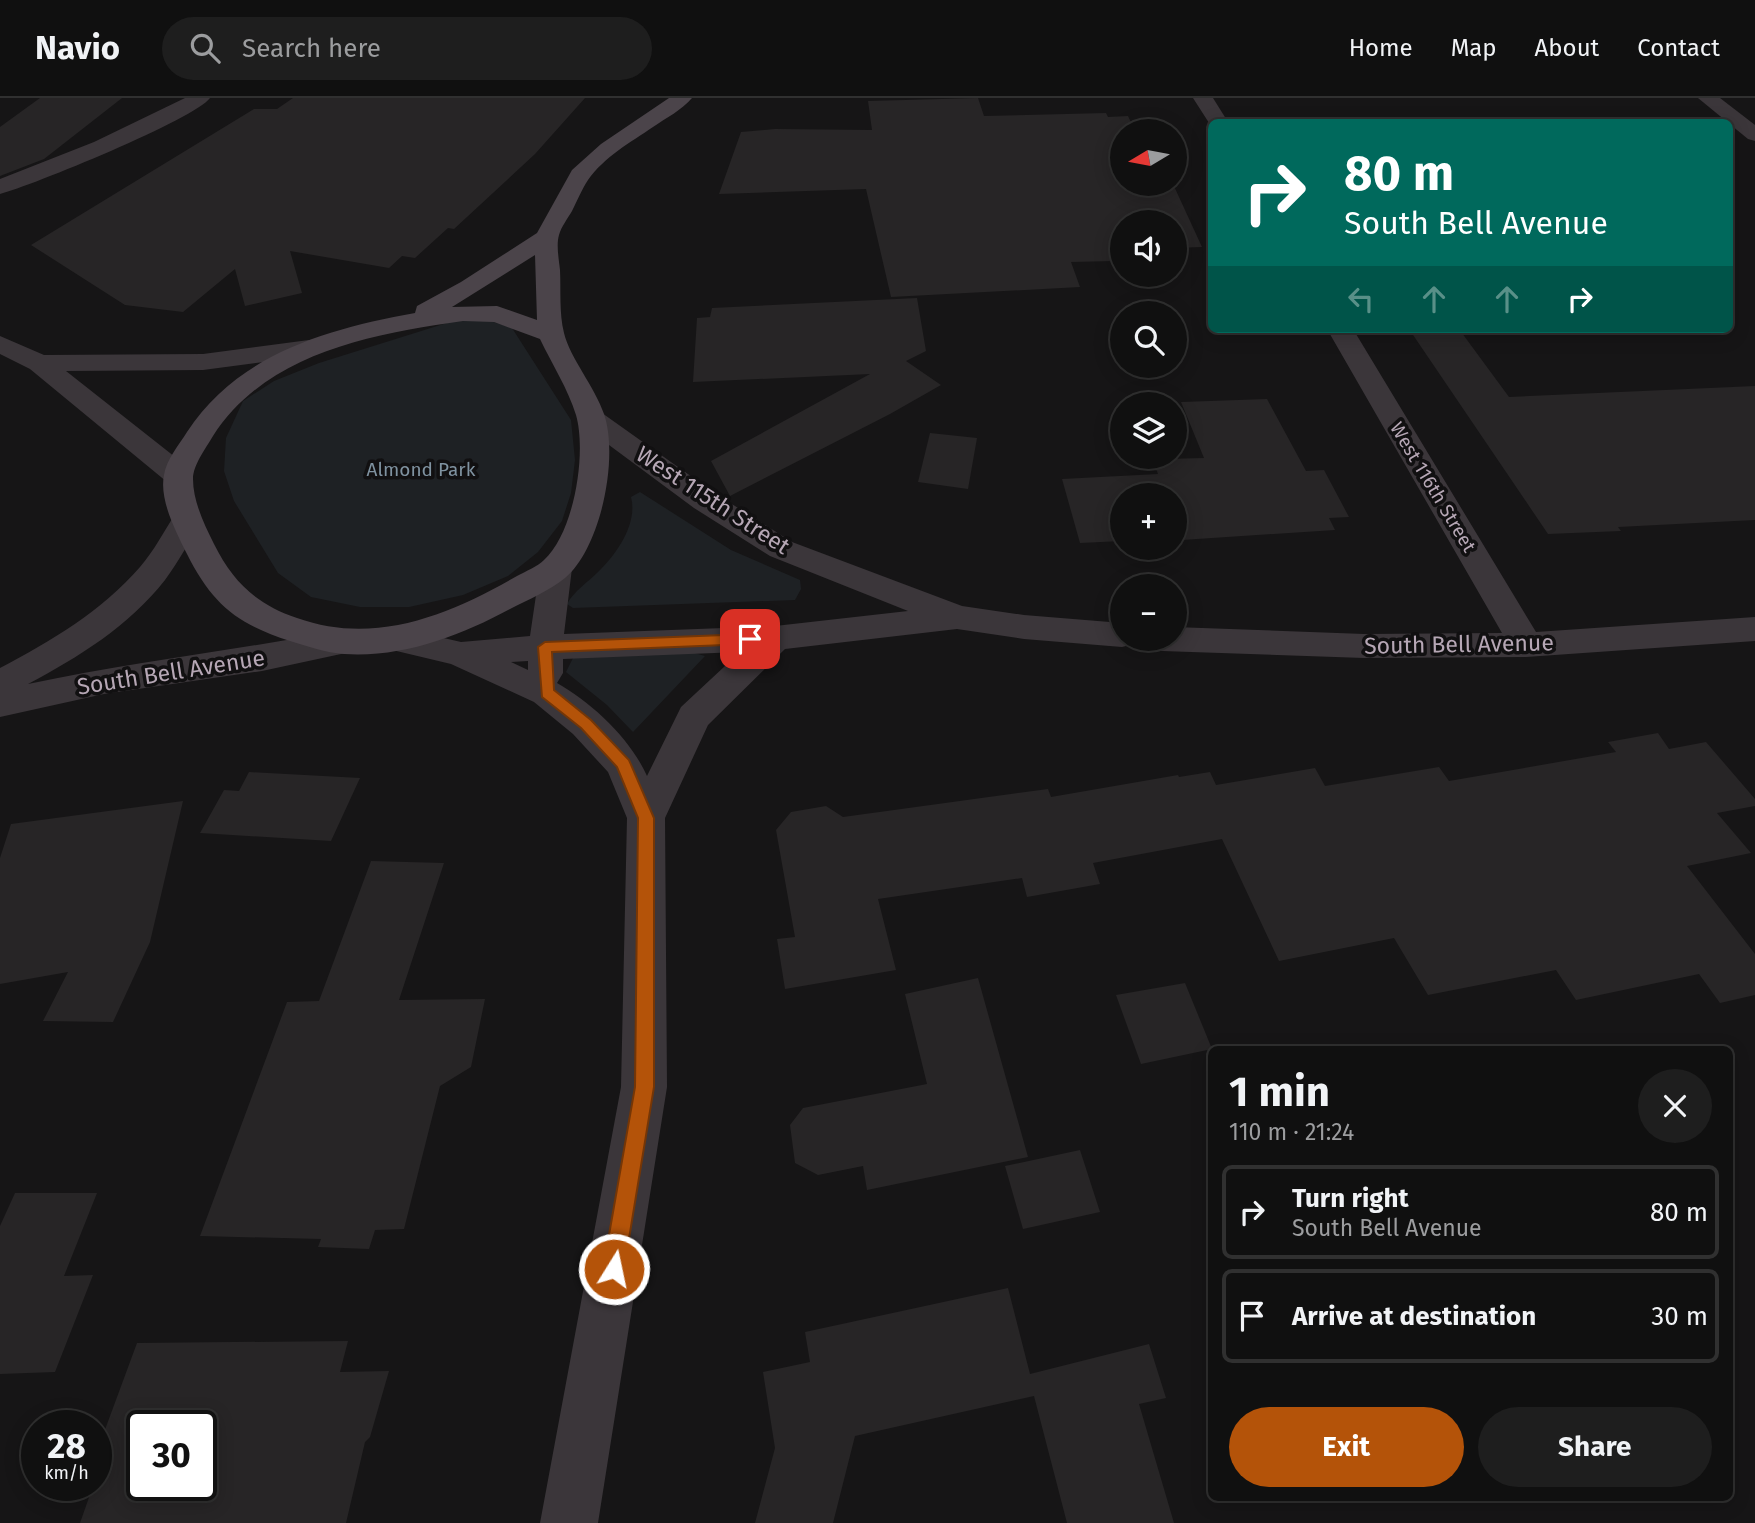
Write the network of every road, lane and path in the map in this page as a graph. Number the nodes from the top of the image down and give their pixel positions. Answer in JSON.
{"nodes":[{"id":1,"x":200,"y":98,"type":"edge"},
{"id":2,"x":682,"y":98,"type":"edge"},
{"id":3,"x":1203,"y":98,"type":"edge"},
{"id":4,"x":1708,"y":98,"type":"edge"},
{"id":5,"x":1215,"y":119,"type":"edge"},
{"id":6,"x":1755,"y":135,"type":"edge"},
{"id":7,"x":0,"y":187,"type":"edge"},
{"id":8,"x":546,"y":237,"type":"junction"},
{"id":9,"x":408,"y":320,"type":"junction"},
{"id":10,"x":1341,"y":333,"type":"edge"},
{"id":11,"x":551,"y":334,"type":"junction"},
{"id":12,"x":0,"y":344,"type":"edge"},
{"id":13,"x":309,"y":348,"type":"junction"},
{"id":14,"x":39,"y":363,"type":"junction"},
{"id":15,"x":592,"y":419,"type":"junction"},
{"id":16,"x":178,"y":475,"type":"junction"},
{"id":17,"x":187,"y":520,"type":"junction"},
{"id":18,"x":556,"y":568,"type":"junction"},
{"id":19,"x":957,"y":617,"type":"junction"},
{"id":20,"x":1755,"y":629,"type":"edge"},
{"id":21,"x":1110,"y":634,"type":"edge"},
{"id":22,"x":775,"y":638,"type":"junction"},
{"id":23,"x":396,"y":639,"type":"junction"},
{"id":24,"x":1187,"y":640,"type":"edge"},
{"id":25,"x":343,"y":642,"type":"junction"},
{"id":26,"x":1526,"y":645,"type":"junction"},
{"id":27,"x":545,"y":647,"type":"junction"},
{"id":28,"x":460,"y":654,"type":"junction"},
{"id":29,"x":0,"y":684,"type":"edge"},
{"id":30,"x":547,"y":693,"type":"junction"},
{"id":31,"x":0,"y":704,"type":"edge"},
{"id":32,"x":646,"y":818,"type":"junction"},
{"id":33,"x":569,"y":1523,"type":"edge"}],
"edges":[{"from":1,"to":7,"type":"street"},
{"from":2,"to":8,"type":"street"},
{"from":3,"to":5,"type":"street"},
{"from":4,"to":6,"type":"street"},
{"from":8,"to":9,"type":"street"},
{"from":8,"to":11,"type":"street"},
{"from":9,"to":11,"type":"street"},
{"from":9,"to":13,"type":"street"},
{"from":10,"to":26,"type":"street","name":"West 116th Street"},
{"from":11,"to":15,"type":"street"},
{"from":12,"to":14,"type":"street"},
{"from":13,"to":14,"type":"street"},
{"from":13,"to":16,"type":"street"},
{"from":14,"to":16,"type":"street"},
{"from":15,"to":18,"type":"street"},
{"from":15,"to":19,"type":"street","name":"West 115th Street"},
{"from":16,"to":17,"type":"street"},
{"from":17,"to":25,"type":"street"},
{"from":17,"to":29,"type":"street","name":"South Bell Avenue"},
{"from":18,"to":23,"type":"street"},
{"from":18,"to":27,"type":"street"},
{"from":19,"to":21,"type":"street"},
{"from":19,"to":22,"type":"street"},
{"from":20,"to":26,"type":"street","name":"South Bell Avenue"},
{"from":22,"to":27,"type":"street"},
{"from":22,"to":32,"type":"street"},
{"from":23,"to":25,"type":"street"},
{"from":23,"to":28,"type":"street"},
{"from":24,"to":26,"type":"street","name":"South Bell Avenue"},
{"from":25,"to":31,"type":"street","name":"South Bell Avenue"},
{"from":27,"to":28,"type":"street"},
{"from":27,"to":30,"type":"street"},
{"from":28,"to":30,"type":"street"},
{"from":30,"to":32,"type":"street"},
{"from":32,"to":33,"type":"street"}]}
